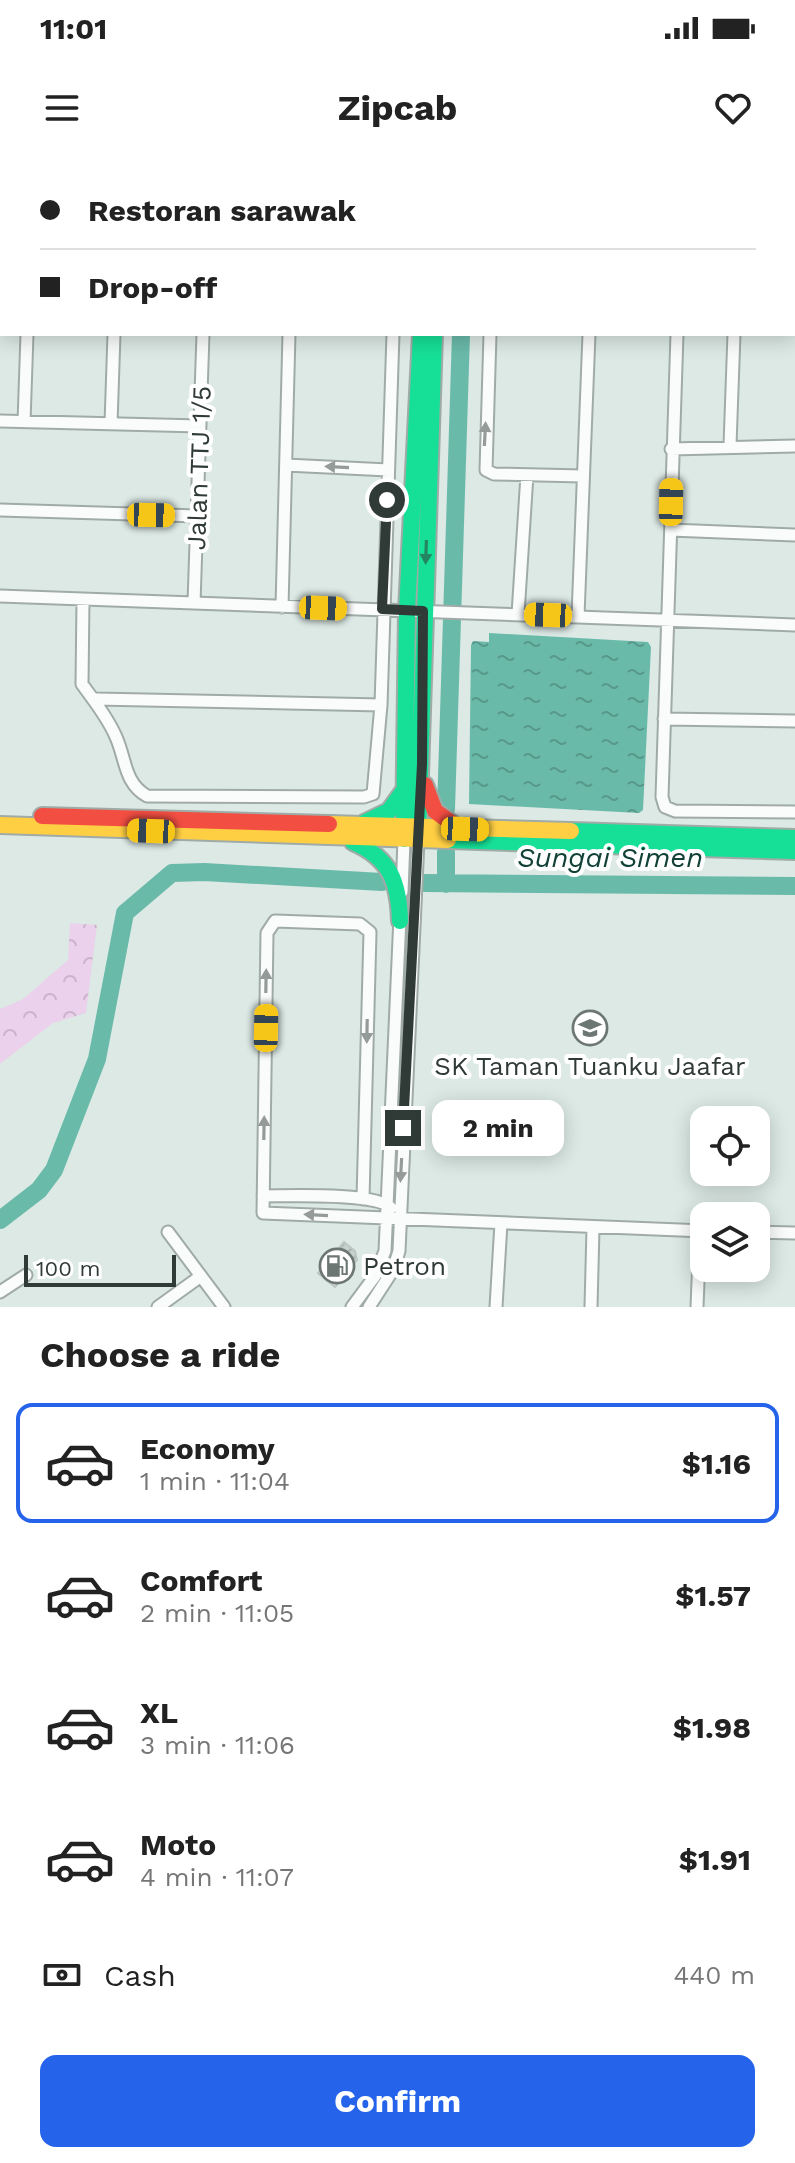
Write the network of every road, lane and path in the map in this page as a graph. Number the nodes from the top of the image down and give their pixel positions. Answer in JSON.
{"nodes":[{"id":1,"x":27,"y":336,"type":"edge"},
{"id":2,"x":114,"y":336,"type":"edge"},
{"id":3,"x":203,"y":336,"type":"edge"},
{"id":4,"x":289,"y":336,"type":"edge"},
{"id":5,"x":393,"y":336,"type":"edge"},
{"id":6,"x":421,"y":336,"type":"edge"},
{"id":7,"x":434,"y":336,"type":"edge"},
{"id":8,"x":490,"y":336,"type":"edge"},
{"id":9,"x":589,"y":336,"type":"edge"},
{"id":10,"x":677,"y":336,"type":"edge"},
{"id":11,"x":734,"y":336,"type":"edge"},
{"id":12,"x":0,"y":421,"type":"edge"},
{"id":13,"x":24,"y":422,"type":"junction"},
{"id":14,"x":111,"y":424,"type":"junction"},
{"id":15,"x":200,"y":426,"type":"junction"},
{"id":16,"x":730,"y":445,"type":"junction"},
{"id":17,"x":795,"y":446,"type":"edge"},
{"id":18,"x":671,"y":449,"type":"junction"},
{"id":19,"x":286,"y":465,"type":"junction"},
{"id":20,"x":388,"y":470,"type":"junction"},
{"id":21,"x":527,"y":475,"type":"junction"},
{"id":22,"x":582,"y":476,"type":"junction"},
{"id":23,"x":0,"y":510,"type":"edge"},
{"id":24,"x":198,"y":516,"type":"junction"},
{"id":25,"x":671,"y":530,"type":"junction"},
{"id":26,"x":795,"y":535,"type":"edge"},
{"id":27,"x":0,"y":596,"type":"edge"},
{"id":28,"x":83,"y":600,"type":"junction"},
{"id":29,"x":194,"y":603,"type":"junction"},
{"id":30,"x":282,"y":607,"type":"junction"},
{"id":31,"x":382,"y":609,"type":"junction"},
{"id":32,"x":415,"y":611,"type":"junction"},
{"id":33,"x":518,"y":614,"type":"junction"},
{"id":34,"x":578,"y":616,"type":"junction"},
{"id":35,"x":666,"y":619,"type":"junction"},
{"id":36,"x":795,"y":625,"type":"edge"},
{"id":37,"x":96,"y":699,"type":"junction"},
{"id":38,"x":381,"y":705,"type":"junction"},
{"id":39,"x":664,"y":719,"type":"junction"},
{"id":40,"x":795,"y":721,"type":"edge"},
{"id":41,"x":422,"y":764,"type":"junction"},
{"id":42,"x":407,"y":782,"type":"junction"},
{"id":43,"x":795,"y":812,"type":"edge"},
{"id":44,"x":0,"y":815,"type":"edge"},
{"id":45,"x":0,"y":825,"type":"edge"},
{"id":46,"x":151,"y":825,"type":"junction"},
{"id":47,"x":465,"y":829,"type":"junction"},
{"id":48,"x":348,"y":832,"type":"junction"},
{"id":49,"x":411,"y":834,"type":"junction"},
{"id":50,"x":795,"y":838,"type":"edge"},
{"id":51,"x":795,"y":851,"type":"edge"},
{"id":52,"x":400,"y":921,"type":"junction"},
{"id":53,"x":263,"y":1196,"type":"junction"},
{"id":54,"x":363,"y":1199,"type":"junction"},
{"id":55,"x":386,"y":1202,"type":"junction"},
{"id":56,"x":399,"y":1217,"type":"junction"},
{"id":57,"x":385,"y":1218,"type":"junction"},
{"id":58,"x":501,"y":1223,"type":"junction"},
{"id":59,"x":593,"y":1228,"type":"junction"},
{"id":60,"x":690,"y":1231,"type":"edge"},
{"id":61,"x":168,"y":1232,"type":"dead end"},
{"id":62,"x":770,"y":1232,"type":"edge"},
{"id":63,"x":795,"y":1233,"type":"edge"},
{"id":64,"x":26,"y":1275,"type":"dead end"},
{"id":65,"x":201,"y":1276,"type":"junction"},
{"id":66,"x":699,"y":1282,"type":"edge"},
{"id":67,"x":0,"y":1292,"type":"edge"},
{"id":68,"x":158,"y":1307,"type":"edge"},
{"id":69,"x":224,"y":1307,"type":"edge"},
{"id":70,"x":352,"y":1307,"type":"edge"},
{"id":71,"x":369,"y":1307,"type":"edge"},
{"id":72,"x":496,"y":1307,"type":"edge"},
{"id":73,"x":591,"y":1307,"type":"edge"},
{"id":74,"x":697,"y":1307,"type":"edge"}],
"edges":[{"from":1,"to":13,"type":"street"},
{"from":2,"to":14,"type":"street"},
{"from":3,"to":15,"type":"street","name":"Jalan TTJ 1/5"},
{"from":4,"to":19,"type":"street"},
{"from":5,"to":20,"type":"street"},
{"from":6,"to":32,"type":"street"},
{"from":7,"to":32,"type":"street","one_way":true},
{"from":21,"to":8,"type":"street","one_way":true},
{"from":9,"to":22,"type":"street"},
{"from":10,"to":18,"type":"street"},
{"from":11,"to":16,"type":"street"},
{"from":12,"to":13,"type":"street"},
{"from":13,"to":14,"type":"street"},
{"from":14,"to":15,"type":"street"},
{"from":15,"to":24,"type":"street","name":"Jalan TTJ 1/5"},
{"from":16,"to":17,"type":"street"},
{"from":16,"to":18,"type":"street"},
{"from":18,"to":25,"type":"street"},
{"from":20,"to":19,"type":"street","one_way":true},
{"from":19,"to":30,"type":"street"},
{"from":20,"to":31,"type":"street"},
{"from":21,"to":22,"type":"street"},
{"from":21,"to":33,"type":"street"},
{"from":22,"to":34,"type":"street"},
{"from":23,"to":24,"type":"street"},
{"from":24,"to":29,"type":"street","name":"Jalan TTJ 1/5"},
{"from":25,"to":26,"type":"street"},
{"from":25,"to":35,"type":"street"},
{"from":27,"to":28,"type":"street"},
{"from":28,"to":29,"type":"street"},
{"from":28,"to":37,"type":"street"},
{"from":29,"to":30,"type":"street"},
{"from":30,"to":31,"type":"street"},
{"from":31,"to":32,"type":"street"},
{"from":31,"to":38,"type":"street"},
{"from":32,"to":33,"type":"street"},
{"from":32,"to":41,"type":"street"},
{"from":32,"to":42,"type":"street"},
{"from":33,"to":34,"type":"street"},
{"from":34,"to":35,"type":"street"},
{"from":35,"to":36,"type":"street"},
{"from":35,"to":39,"type":"street"},
{"from":37,"to":38,"type":"street"},
{"from":37,"to":38,"type":"street"},
{"from":39,"to":40,"type":"street"},
{"from":39,"to":43,"type":"street"},
{"from":41,"to":47,"type":"street"},
{"from":41,"to":49,"type":"street"},
{"from":42,"to":48,"type":"street"},
{"from":42,"to":49,"type":"street"},
{"from":44,"to":46,"type":"street"},
{"from":45,"to":46,"type":"street"},
{"from":46,"to":48,"type":"street"},
{"from":47,"to":49,"type":"street"},
{"from":47,"to":50,"type":"street"},
{"from":48,"to":49,"type":"street"},
{"from":48,"to":52,"type":"street"},
{"from":49,"to":51,"type":"street"},
{"from":49,"to":52,"type":"street"},
{"from":49,"to":56,"type":"street","one_way":true},
{"from":52,"to":55,"type":"street"},
{"from":53,"to":54,"type":"street"},
{"from":53,"to":54,"type":"street","one_way":true},
{"from":57,"to":53,"type":"street","one_way":true},
{"from":54,"to":55,"type":"street"},
{"from":55,"to":56,"type":"street"},
{"from":55,"to":57,"type":"street"},
{"from":56,"to":57,"type":"street"},
{"from":56,"to":58,"type":"street"},
{"from":56,"to":71,"type":"street"},
{"from":57,"to":70,"type":"street"},
{"from":58,"to":59,"type":"street"},
{"from":58,"to":72,"type":"street"},
{"from":59,"to":60,"type":"street"},
{"from":59,"to":73,"type":"street"},
{"from":61,"to":65,"type":"street"},
{"from":62,"to":63,"type":"street"},
{"from":64,"to":67,"type":"street"},
{"from":65,"to":68,"type":"street"},
{"from":65,"to":69,"type":"street"},
{"from":66,"to":74,"type":"street"}]}
